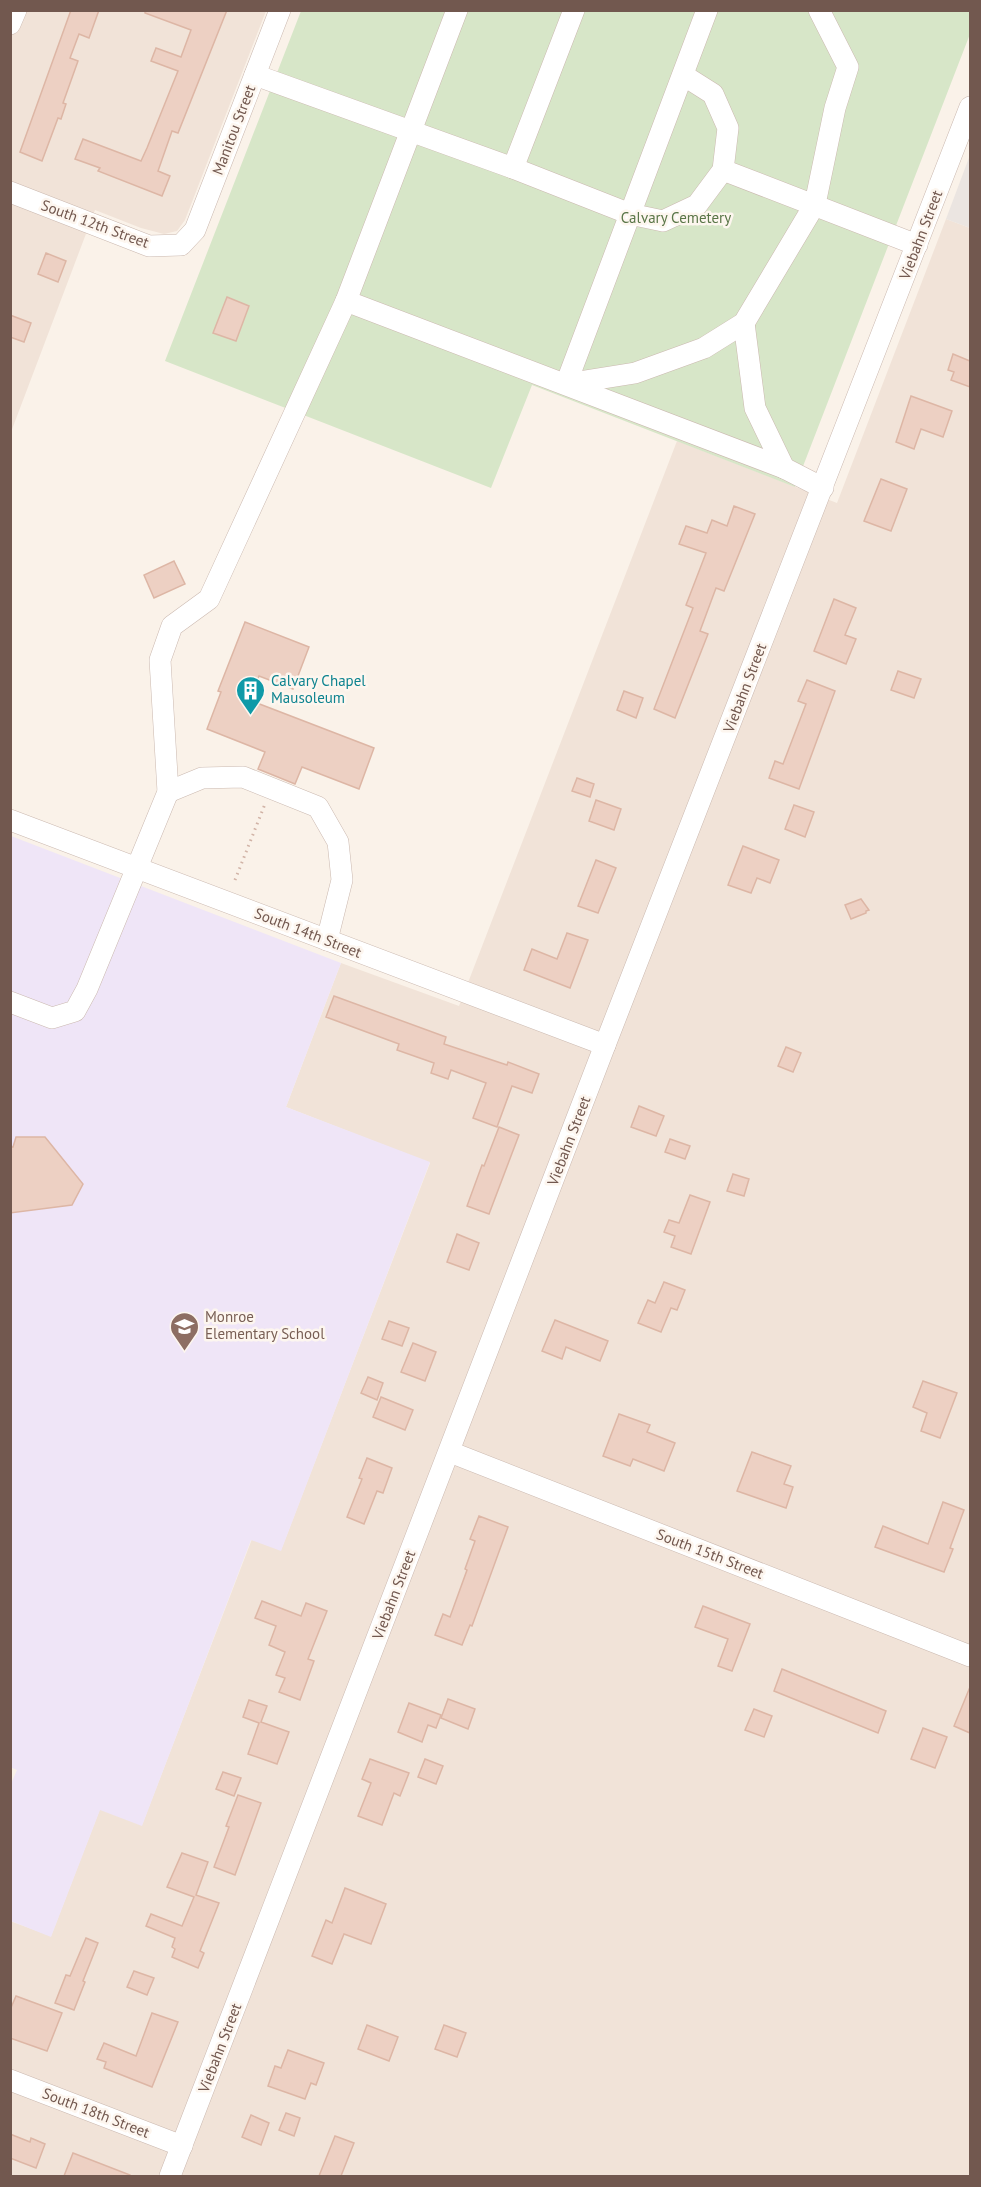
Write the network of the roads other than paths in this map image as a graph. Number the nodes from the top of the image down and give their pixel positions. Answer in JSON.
{"nodes":[{"id":1,"x":16,"y":10,"type":"edge"},
{"id":2,"x":280,"y":10,"type":"edge"},
{"id":3,"x":458,"y":10,"type":"edge"},
{"id":4,"x":574,"y":10,"type":"edge"},
{"id":5,"x":707,"y":10,"type":"edge"},
{"id":6,"x":819,"y":10,"type":"edge"},
{"id":7,"x":10,"y":24,"type":"edge"},
{"id":8,"x":255,"y":75,"type":"junction"},
{"id":9,"x":683,"y":75,"type":"junction"},
{"id":10,"x":970,"y":107,"type":"edge"},
{"id":11,"x":411,"y":131,"type":"junction"},
{"id":12,"x":513,"y":168,"type":"junction"},
{"id":13,"x":723,"y":170,"type":"junction"},
{"id":14,"x":10,"y":192,"type":"edge"},
{"id":15,"x":815,"y":204,"type":"junction"},
{"id":16,"x":630,"y":214,"type":"junction"},
{"id":17,"x":181,"y":245,"type":"joint"},
{"id":18,"x":917,"y":245,"type":"junction"},
{"id":19,"x":346,"y":301,"type":"junction"},
{"id":20,"x":744,"y":322,"type":"junction"},
{"id":21,"x":566,"y":384,"type":"junction"},
{"id":22,"x":784,"y":468,"type":"junction"},
{"id":23,"x":823,"y":488,"type":"junction"},
{"id":24,"x":168,"y":792,"type":"junction"},
{"id":25,"x":10,"y":820,"type":"edge"},
{"id":26,"x":135,"y":868,"type":"junction"},
{"id":27,"x":327,"y":940,"type":"junction"},
{"id":28,"x":10,"y":1002,"type":"edge"},
{"id":29,"x":605,"y":1045,"type":"junction"},
{"id":30,"x":450,"y":1452,"type":"junction"},
{"id":31,"x":970,"y":1656,"type":"edge"},
{"id":32,"x":10,"y":2080,"type":"edge"},
{"id":33,"x":182,"y":2146,"type":"junction"},
{"id":34,"x":170,"y":2176,"type":"edge"}],
"edges":[{"from":1,"to":7,"type":"street"},
{"from":2,"to":8,"type":"street","name":"Manitou Street"},
{"from":3,"to":11,"type":"street"},
{"from":4,"to":12,"type":"street"},
{"from":5,"to":9,"type":"street"},
{"from":6,"to":15,"type":"street"},
{"from":8,"to":11,"type":"street"},
{"from":8,"to":17,"type":"street","name":"Manitou Street"},
{"from":9,"to":13,"type":"street"},
{"from":9,"to":16,"type":"street"},
{"from":10,"to":18,"type":"street","name":"Viebahn Street"},
{"from":11,"to":12,"type":"street"},
{"from":11,"to":19,"type":"street"},
{"from":12,"to":16,"type":"street"},
{"from":13,"to":15,"type":"street"},
{"from":13,"to":16,"type":"street"},
{"from":14,"to":17,"type":"street","name":"South 12th Street"},
{"from":15,"to":18,"type":"street"},
{"from":15,"to":20,"type":"street"},
{"from":16,"to":21,"type":"street"},
{"from":18,"to":23,"type":"street","name":"Viebahn Street"},
{"from":19,"to":21,"type":"street"},
{"from":19,"to":24,"type":"street"},
{"from":20,"to":21,"type":"street"},
{"from":20,"to":22,"type":"street"},
{"from":21,"to":22,"type":"street"},
{"from":22,"to":23,"type":"street"},
{"from":23,"to":29,"type":"street","name":"Viebahn Street"},
{"from":24,"to":26,"type":"street"},
{"from":24,"to":27,"type":"street"},
{"from":25,"to":26,"type":"street","name":"South 14th Street"},
{"from":26,"to":27,"type":"street","name":"South 14th Street"},
{"from":26,"to":28,"type":"street"},
{"from":27,"to":29,"type":"street","name":"South 14th Street"},
{"from":29,"to":30,"type":"street","name":"Viebahn Street"},
{"from":30,"to":31,"type":"street","name":"South 15th Street"},
{"from":30,"to":33,"type":"street","name":"Viebahn Street"},
{"from":32,"to":33,"type":"street","name":"South 18th Street"},
{"from":33,"to":34,"type":"street","name":"Viebahn Street"}]}
